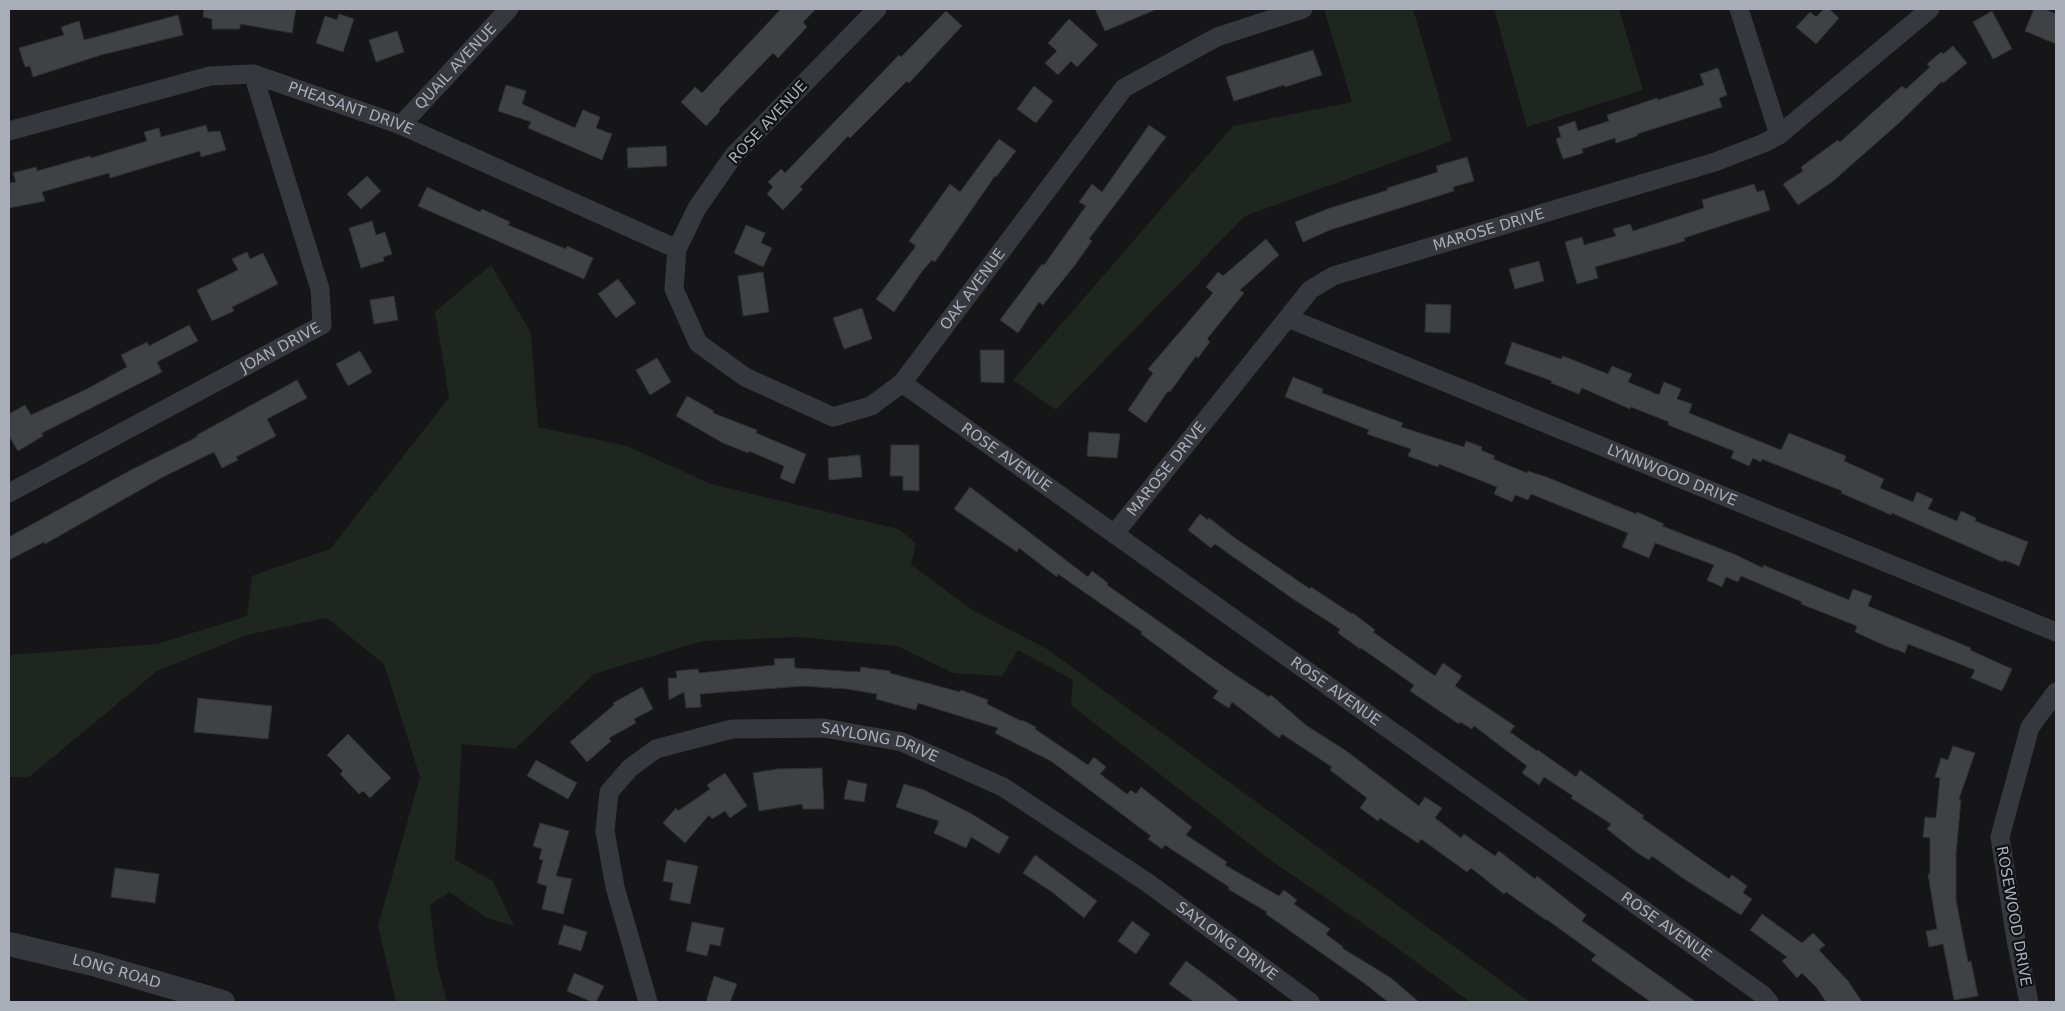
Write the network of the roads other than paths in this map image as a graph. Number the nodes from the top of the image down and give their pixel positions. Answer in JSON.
{"nodes":[{"id":1,"x":509,"y":9,"type":"edge"},
{"id":2,"x":877,"y":9,"type":"edge"},
{"id":3,"x":1303,"y":9,"type":"edge"},
{"id":4,"x":1739,"y":9,"type":"edge"},
{"id":5,"x":1930,"y":9,"type":"edge"},
{"id":6,"x":253,"y":74,"type":"junction"},
{"id":7,"x":401,"y":125,"type":"junction"},
{"id":8,"x":9,"y":131,"type":"edge"},
{"id":9,"x":1779,"y":135,"type":"junction"},
{"id":10,"x":677,"y":249,"type":"junction"},
{"id":11,"x":1288,"y":318,"type":"junction"},
{"id":12,"x":902,"y":383,"type":"junction"},
{"id":13,"x":9,"y":492,"type":"edge"},
{"id":14,"x":1115,"y":533,"type":"junction"},
{"id":15,"x":2056,"y":632,"type":"edge"},
{"id":16,"x":2056,"y":692,"type":"edge"},
{"id":17,"x":9,"y":944,"type":"edge"},
{"id":18,"x":223,"y":1002,"type":"edge"},
{"id":19,"x":648,"y":1002,"type":"edge"},
{"id":20,"x":1310,"y":1002,"type":"edge"},
{"id":21,"x":1769,"y":1002,"type":"edge"},
{"id":22,"x":2029,"y":1002,"type":"edge"}],
"edges":[{"from":1,"to":7,"type":"street","name":"QUAIL AVENUE"},
{"from":2,"to":10,"type":"street","name":"ROSE AVENUE"},
{"from":3,"to":12,"type":"street","name":"OAK AVENUE"},
{"from":4,"to":9,"type":"street"},
{"from":5,"to":9,"type":"street","name":"MAROSE DRIVE"},
{"from":6,"to":7,"type":"street","name":"PHEASANT DRIVE"},
{"from":6,"to":8,"type":"street","name":"PHEASANT DRIVE"},
{"from":6,"to":13,"type":"street","name":"JOAN DRIVE"},
{"from":7,"to":10,"type":"street","name":"PHEASANT DRIVE"},
{"from":9,"to":11,"type":"street","name":"MAROSE DRIVE"},
{"from":10,"to":12,"type":"street","name":"OAK AVENUE"},
{"from":11,"to":14,"type":"street","name":"MAROSE DRIVE"},
{"from":11,"to":15,"type":"street","name":"LYNNWOOD DRIVE"},
{"from":12,"to":14,"type":"street","name":"ROSE AVENUE"},
{"from":14,"to":21,"type":"street","name":"ROSE AVENUE"},
{"from":16,"to":22,"type":"street","name":"ROSEWOOD DRIVE"},
{"from":17,"to":18,"type":"street","name":"LONG ROAD"},
{"from":19,"to":20,"type":"street","name":"SAYLONG DRIVE"}]}
